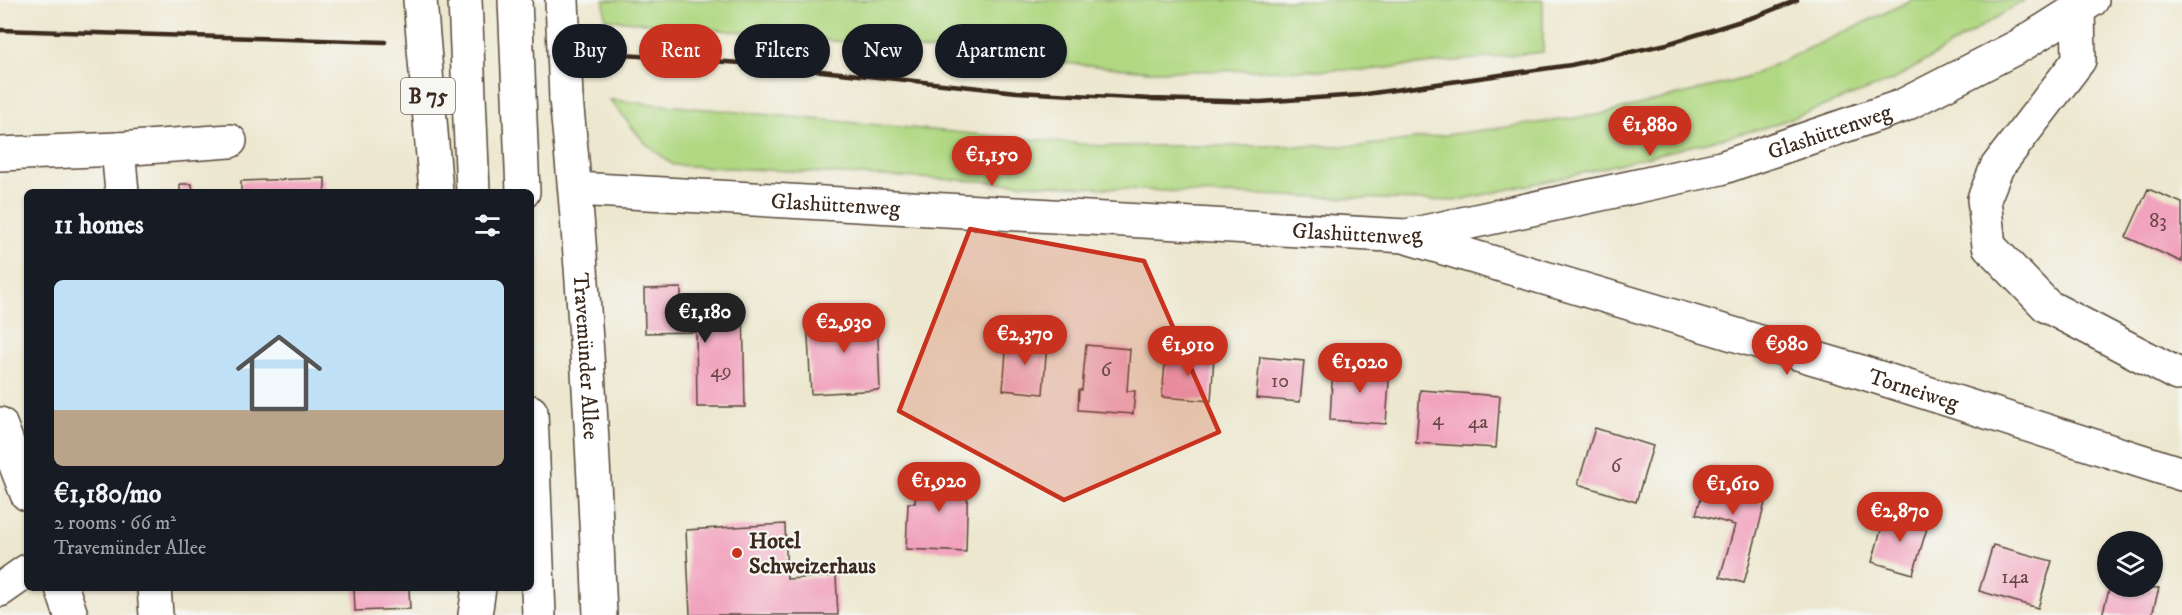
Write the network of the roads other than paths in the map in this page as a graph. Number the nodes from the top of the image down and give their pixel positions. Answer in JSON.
{"nodes":[{"id":1,"x":420,"y":0,"type":"edge"},
{"id":2,"x":465,"y":0,"type":"edge"},
{"id":3,"x":515,"y":0,"type":"edge"},
{"id":4,"x":562,"y":0,"type":"edge"},
{"id":5,"x":2085,"y":4,"type":"edge"},
{"id":6,"x":230,"y":141,"type":"dead end"},
{"id":7,"x":118,"y":149,"type":"junction"},
{"id":8,"x":0,"y":154,"type":"edge"},
{"id":9,"x":122,"y":189,"type":"edge"},
{"id":10,"x":436,"y":189,"type":"edge"},
{"id":11,"x":473,"y":189,"type":"edge"},
{"id":12,"x":523,"y":189,"type":"edge"},
{"id":13,"x":576,"y":189,"type":"junction"},
{"id":14,"x":1406,"y":236,"type":"junction"},
{"id":15,"x":2177,"y":374,"type":"dead end"},
{"id":16,"x":0,"y":424,"type":"edge"},
{"id":17,"x":2182,"y":474,"type":"edge"},
{"id":18,"x":24,"y":486,"type":"edge"},
{"id":19,"x":534,"y":488,"type":"edge"},
{"id":20,"x":24,"y":573,"type":"edge"},
{"id":21,"x":0,"y":590,"type":"edge"},
{"id":22,"x":63,"y":591,"type":"edge"},
{"id":23,"x":154,"y":591,"type":"edge"},
{"id":24,"x":479,"y":591,"type":"edge"},
{"id":25,"x":489,"y":591,"type":"edge"},
{"id":26,"x":71,"y":615,"type":"edge"},
{"id":27,"x":156,"y":615,"type":"edge"},
{"id":28,"x":475,"y":615,"type":"edge"},
{"id":29,"x":490,"y":615,"type":"edge"},
{"id":30,"x":539,"y":615,"type":"edge"},
{"id":31,"x":600,"y":615,"type":"edge"}],
"edges":[{"from":1,"to":10,"type":"main road","number":"B 75"},
{"from":2,"to":11,"type":"main road"},
{"from":3,"to":12,"type":"main road"},
{"from":4,"to":13,"type":"main road","name":"Travemünder Allee"},
{"from":5,"to":14,"type":"main road","name":"Glashüttenweg"},
{"from":5,"to":15,"type":"main road"},
{"from":6,"to":7,"type":"main road"},
{"from":7,"to":8,"type":"main road"},
{"from":7,"to":9,"type":"main road"},
{"from":13,"to":14,"type":"main road","name":"Glashüttenweg"},
{"from":13,"to":31,"type":"main road","name":"Travemünder Allee"},
{"from":14,"to":17,"type":"main road","name":"Torneiweg"},
{"from":16,"to":18,"type":"main road"},
{"from":19,"to":30,"type":"main road"},
{"from":20,"to":21,"type":"main road"},
{"from":22,"to":26,"type":"main road"},
{"from":23,"to":27,"type":"main road"},
{"from":24,"to":28,"type":"main road"},
{"from":25,"to":29,"type":"main road"}]}
